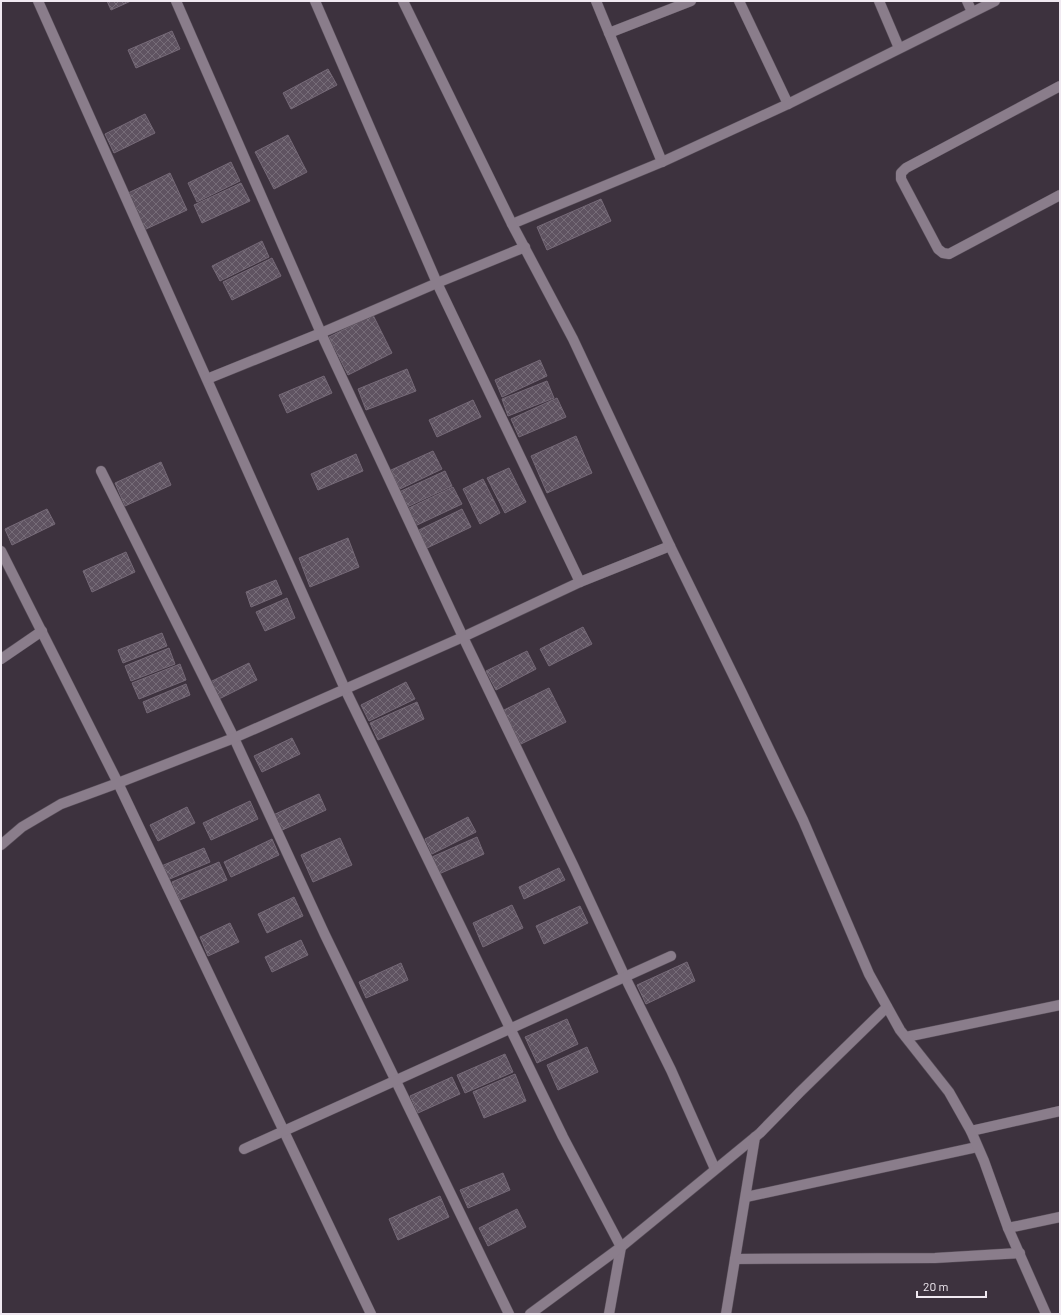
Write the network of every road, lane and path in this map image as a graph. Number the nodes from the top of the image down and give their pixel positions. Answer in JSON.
{"nodes":[{"id":1,"x":38,"y":1,"type":"edge"},
{"id":2,"x":176,"y":1,"type":"edge"},
{"id":3,"x":315,"y":1,"type":"edge"},
{"id":4,"x":403,"y":1,"type":"edge"},
{"id":5,"x":596,"y":1,"type":"edge"},
{"id":6,"x":691,"y":1,"type":"edge"},
{"id":7,"x":739,"y":1,"type":"edge"},
{"id":8,"x":879,"y":1,"type":"edge"},
{"id":9,"x":967,"y":1,"type":"edge"},
{"id":10,"x":995,"y":1,"type":"edge"},
{"id":11,"x":972,"y":12,"type":"junction"},
{"id":12,"x":609,"y":33,"type":"junction"},
{"id":13,"x":899,"y":48,"type":"junction"},
{"id":14,"x":1060,"y":86,"type":"edge"},
{"id":15,"x":788,"y":104,"type":"junction"},
{"id":16,"x":662,"y":162,"type":"junction"},
{"id":17,"x":1060,"y":195,"type":"edge"},
{"id":18,"x":512,"y":224,"type":"junction"},
{"id":19,"x":525,"y":247,"type":"junction"},
{"id":20,"x":437,"y":283,"type":"junction"},
{"id":21,"x":321,"y":333,"type":"junction"},
{"id":22,"x":206,"y":379,"type":"junction"},
{"id":23,"x":102,"y":472,"type":"dead end"},
{"id":24,"x":670,"y":546,"type":"junction"},
{"id":25,"x":1,"y":551,"type":"edge"},
{"id":26,"x":580,"y":582,"type":"junction"},
{"id":27,"x":42,"y":631,"type":"junction"},
{"id":28,"x":463,"y":637,"type":"junction"},
{"id":29,"x":1,"y":659,"type":"edge"},
{"id":30,"x":345,"y":689,"type":"junction"},
{"id":31,"x":234,"y":738,"type":"junction"},
{"id":32,"x":118,"y":783,"type":"junction"},
{"id":33,"x":1,"y":845,"type":"edge"},
{"id":34,"x":672,"y":956,"type":"dead end"},
{"id":35,"x":625,"y":977,"type":"junction"},
{"id":36,"x":1060,"y":1005,"type":"edge"},
{"id":37,"x":887,"y":1007,"type":"junction"},
{"id":38,"x":510,"y":1029,"type":"junction"},
{"id":39,"x":906,"y":1038,"type":"junction"},
{"id":40,"x":396,"y":1080,"type":"junction"},
{"id":41,"x":1060,"y":1111,"type":"edge"},
{"id":42,"x":284,"y":1131,"type":"junction"},
{"id":43,"x":971,"y":1132,"type":"junction"},
{"id":44,"x":755,"y":1137,"type":"junction"},
{"id":45,"x":977,"y":1147,"type":"junction"},
{"id":46,"x":244,"y":1149,"type":"dead end"},
{"id":47,"x":715,"y":1169,"type":"junction"},
{"id":48,"x":746,"y":1197,"type":"junction"},
{"id":49,"x":1060,"y":1217,"type":"edge"},
{"id":50,"x":1008,"y":1228,"type":"junction"},
{"id":51,"x":621,"y":1247,"type":"junction"},
{"id":52,"x":1020,"y":1252,"type":"junction"},
{"id":53,"x":735,"y":1259,"type":"junction"},
{"id":54,"x":371,"y":1314,"type":"edge"},
{"id":55,"x":509,"y":1314,"type":"edge"},
{"id":56,"x":530,"y":1314,"type":"edge"},
{"id":57,"x":609,"y":1314,"type":"edge"},
{"id":58,"x":726,"y":1314,"type":"edge"},
{"id":59,"x":1046,"y":1314,"type":"edge"}],
"edges":[{"from":1,"to":22,"type":"street"},
{"from":2,"to":21,"type":"street"},
{"from":3,"to":20,"type":"street"},
{"from":4,"to":18,"type":"street"},
{"from":5,"to":12,"type":"street"},
{"from":6,"to":12,"type":"street"},
{"from":7,"to":15,"type":"street"},
{"from":8,"to":13,"type":"street"},
{"from":9,"to":11,"type":"street"},
{"from":10,"to":11,"type":"street"},
{"from":11,"to":13,"type":"street"},
{"from":12,"to":16,"type":"street"},
{"from":13,"to":15,"type":"street"},
{"from":14,"to":17,"type":"street"},
{"from":15,"to":16,"type":"street"},
{"from":16,"to":18,"type":"street"},
{"from":18,"to":19,"type":"street"},
{"from":19,"to":20,"type":"street"},
{"from":19,"to":24,"type":"street"},
{"from":20,"to":21,"type":"street"},
{"from":20,"to":26,"type":"street"},
{"from":21,"to":22,"type":"street"},
{"from":21,"to":28,"type":"street"},
{"from":22,"to":30,"type":"street"},
{"from":23,"to":31,"type":"street"},
{"from":24,"to":26,"type":"street"},
{"from":24,"to":37,"type":"street"},
{"from":25,"to":27,"type":"street"},
{"from":26,"to":28,"type":"street"},
{"from":27,"to":29,"type":"street"},
{"from":27,"to":32,"type":"street"},
{"from":28,"to":30,"type":"street"},
{"from":28,"to":35,"type":"street"},
{"from":30,"to":31,"type":"street"},
{"from":30,"to":38,"type":"street"},
{"from":31,"to":32,"type":"street"},
{"from":31,"to":40,"type":"street"},
{"from":32,"to":33,"type":"street"},
{"from":32,"to":42,"type":"street"},
{"from":34,"to":35,"type":"street"},
{"from":35,"to":38,"type":"street"},
{"from":35,"to":47,"type":"street"},
{"from":36,"to":39,"type":"street"},
{"from":37,"to":39,"type":"street"},
{"from":37,"to":44,"type":"street"},
{"from":38,"to":40,"type":"street"},
{"from":38,"to":51,"type":"street"},
{"from":39,"to":43,"type":"street"},
{"from":40,"to":42,"type":"street"},
{"from":40,"to":55,"type":"street"},
{"from":41,"to":43,"type":"street"},
{"from":42,"to":46,"type":"street"},
{"from":42,"to":54,"type":"street"},
{"from":43,"to":45,"type":"street"},
{"from":44,"to":47,"type":"street"},
{"from":44,"to":48,"type":"street"},
{"from":45,"to":48,"type":"street"},
{"from":45,"to":50,"type":"street"},
{"from":47,"to":51,"type":"street"},
{"from":48,"to":53,"type":"street"},
{"from":49,"to":50,"type":"street"},
{"from":50,"to":52,"type":"street"},
{"from":51,"to":56,"type":"street"},
{"from":51,"to":57,"type":"street"},
{"from":52,"to":53,"type":"street"},
{"from":52,"to":59,"type":"street"},
{"from":53,"to":58,"type":"street"}]}
